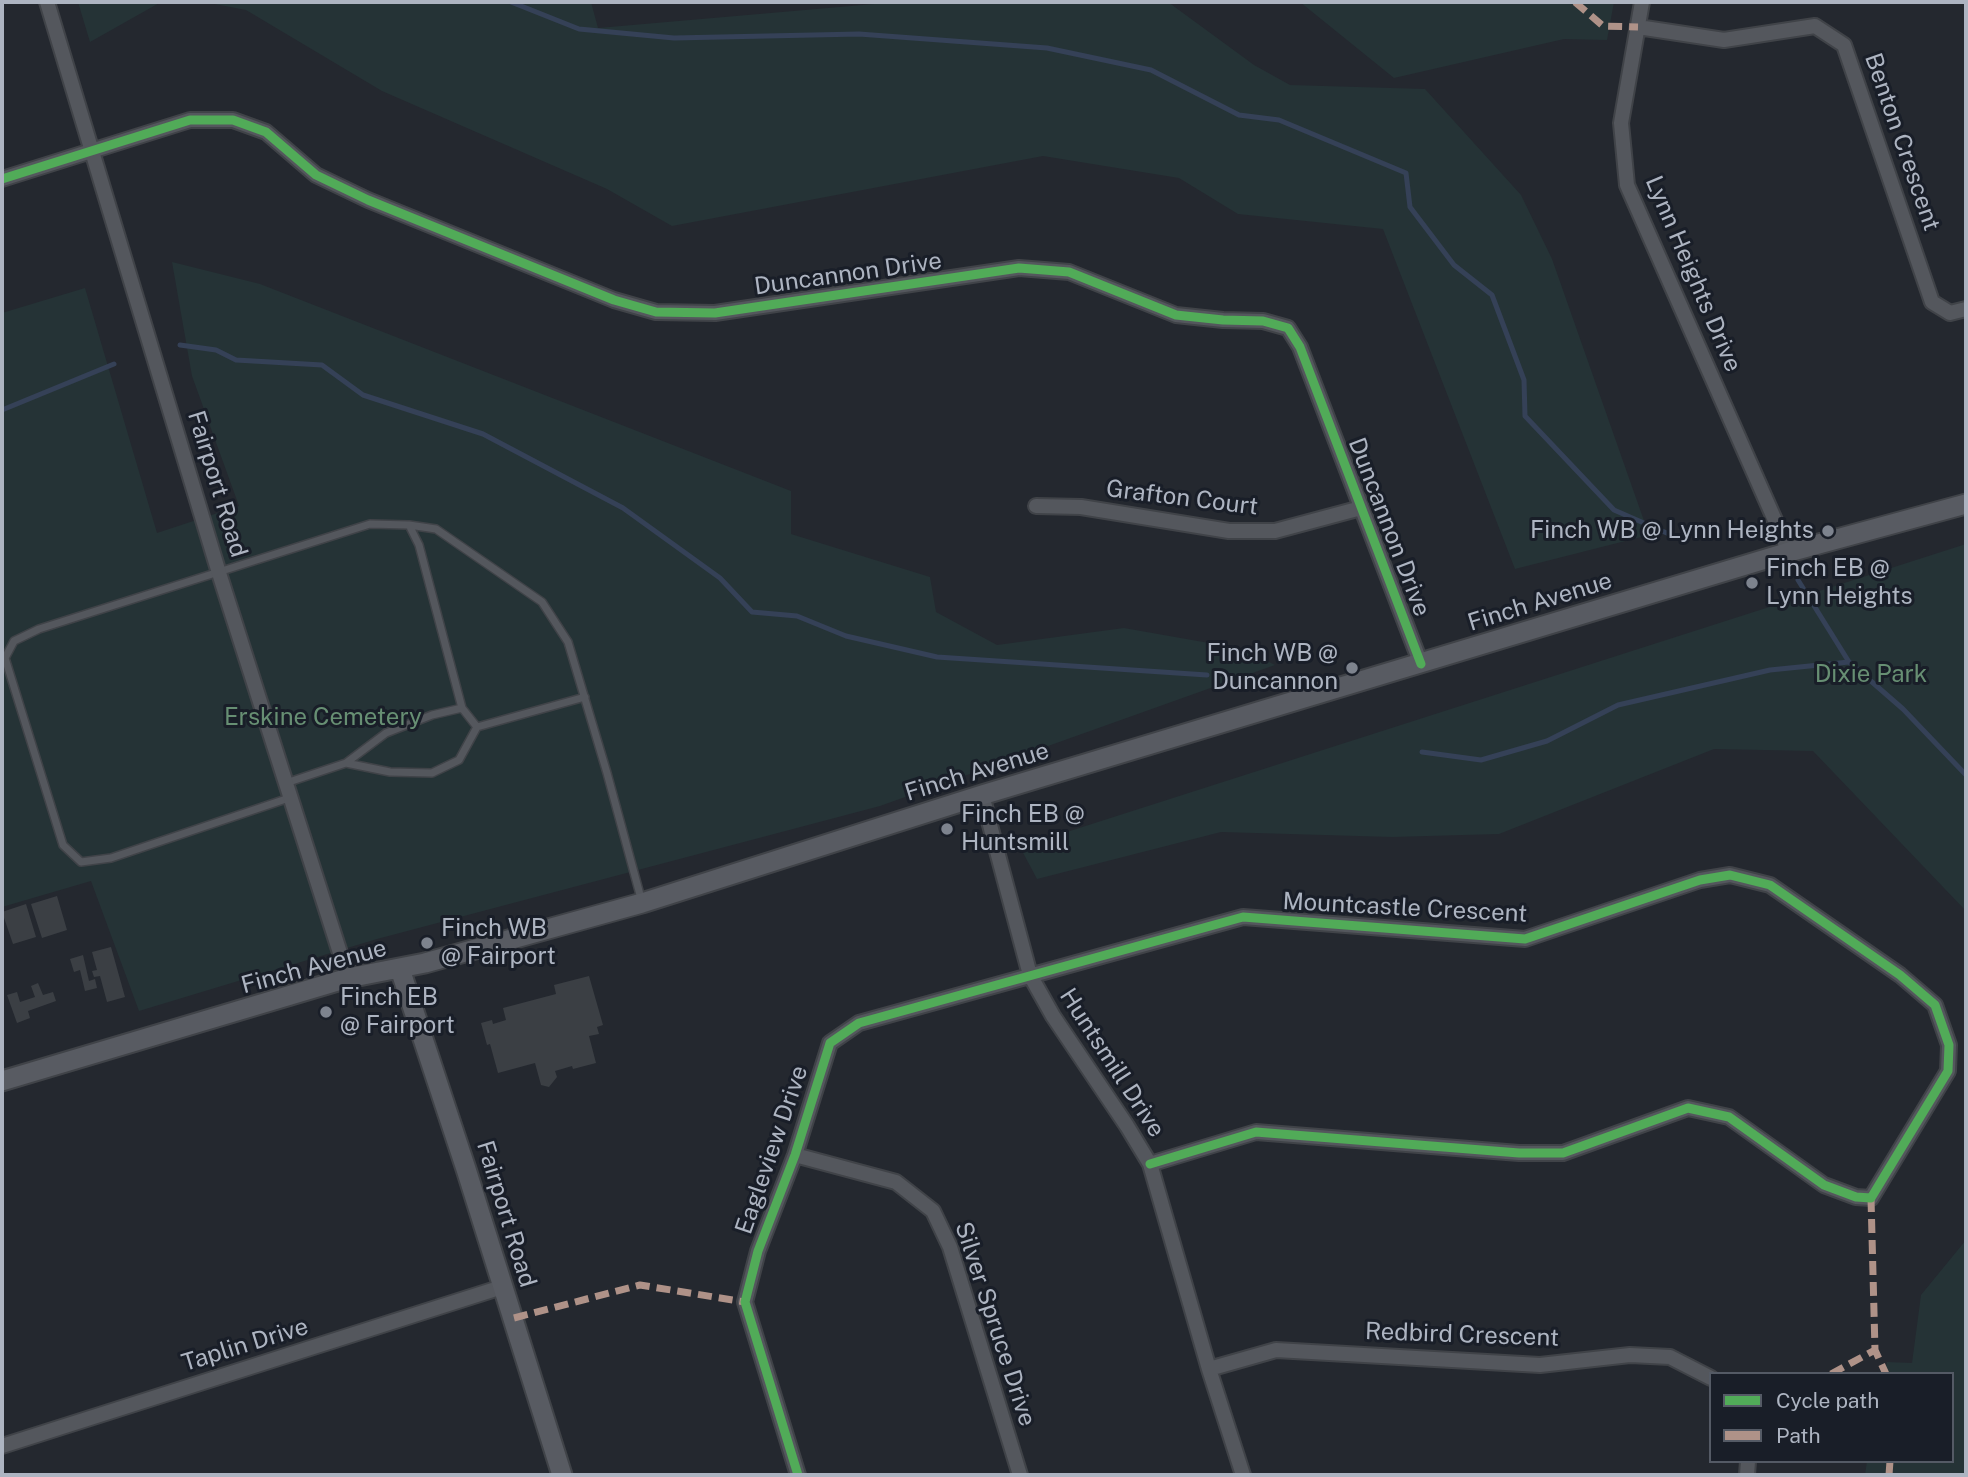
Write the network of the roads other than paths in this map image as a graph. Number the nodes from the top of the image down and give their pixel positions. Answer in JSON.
{"nodes":[{"id":1,"x":47,"y":2,"type":"edge"},
{"id":2,"x":1642,"y":2,"type":"edge"},
{"id":3,"x":1638,"y":27,"type":"junction"},
{"id":4,"x":91,"y":152,"type":"junction"},
{"id":5,"x":2,"y":180,"type":"edge"},
{"id":6,"x":1966,"y":309,"type":"edge"},
{"id":7,"x":1966,"y":503,"type":"edge"},
{"id":8,"x":1036,"y":506,"type":"dead end"},
{"id":9,"x":1361,"y":508,"type":"junction"},
{"id":10,"x":409,"y":525,"type":"junction"},
{"id":11,"x":1789,"y":552,"type":"junction"},
{"id":12,"x":219,"y":573,"type":"junction"},
{"id":13,"x":1421,"y":664,"type":"junction"},
{"id":14,"x":585,"y":697,"type":"junction"},
{"id":15,"x":462,"y":708,"type":"junction"},
{"id":16,"x":477,"y":727,"type":"junction"},
{"id":17,"x":346,"y":763,"type":"junction"},
{"id":18,"x":284,"y":783,"type":"junction"},
{"id":19,"x":982,"y":795,"type":"junction"},
{"id":20,"x":289,"y":798,"type":"junction"},
{"id":21,"x":642,"y":903,"type":"junction"},
{"id":22,"x":400,"y":969,"type":"junction"},
{"id":23,"x":1030,"y":975,"type":"junction"},
{"id":24,"x":348,"y":978,"type":"junction"},
{"id":25,"x":2,"y":1081,"type":"edge"},
{"id":26,"x":795,"y":1155,"type":"junction"},
{"id":27,"x":1150,"y":1164,"type":"junction"},
{"id":28,"x":502,"y":1287,"type":"junction"},
{"id":29,"x":1209,"y":1369,"type":"junction"},
{"id":30,"x":1709,"y":1377,"type":"edge"},
{"id":31,"x":2,"y":1446,"type":"edge"},
{"id":32,"x":562,"y":1475,"type":"edge"},
{"id":33,"x":798,"y":1475,"type":"edge"},
{"id":34,"x":1020,"y":1475,"type":"edge"},
{"id":35,"x":1242,"y":1475,"type":"edge"}],
"edges":[{"from":1,"to":4,"type":"street","name":"Fairport Road"},
{"from":2,"to":3,"type":"street","name":"Lynn Heights Drive"},
{"from":3,"to":6,"type":"street","name":"Benton Crescent"},
{"from":3,"to":11,"type":"street","name":"Lynn Heights Drive"},
{"from":4,"to":5,"type":"street"},
{"from":4,"to":9,"type":"street","name":"Duncannon Drive"},
{"from":4,"to":12,"type":"street","name":"Fairport Road"},
{"from":7,"to":11,"type":"main road","name":"Finch Avenue"},
{"from":8,"to":9,"type":"street","name":"Grafton Court"},
{"from":9,"to":13,"type":"street","name":"Duncannon Drive"},
{"from":10,"to":12,"type":"lane"},
{"from":10,"to":14,"type":"lane"},
{"from":10,"to":15,"type":"lane"},
{"from":11,"to":13,"type":"main road","name":"Finch Avenue"},
{"from":12,"to":18,"type":"street","name":"Fairport Road"},
{"from":12,"to":20,"type":"lane"},
{"from":13,"to":19,"type":"main road","name":"Finch Avenue"},
{"from":14,"to":16,"type":"lane"},
{"from":14,"to":21,"type":"lane"},
{"from":15,"to":16,"type":"lane"},
{"from":15,"to":17,"type":"lane"},
{"from":16,"to":17,"type":"lane"},
{"from":17,"to":18,"type":"lane"},
{"from":18,"to":20,"type":"street","name":"Fairport Road"},
{"from":19,"to":21,"type":"main road","name":"Finch Avenue"},
{"from":19,"to":23,"type":"street","name":"Huntsmill Drive"},
{"from":20,"to":24,"type":"street","name":"Fairport Road"},
{"from":21,"to":22,"type":"main road","name":"Finch Avenue"},
{"from":22,"to":24,"type":"main road","name":"Finch Avenue"},
{"from":22,"to":28,"type":"main road","name":"Fairport Road"},
{"from":23,"to":26,"type":"street","name":"Eagleview Drive"},
{"from":23,"to":27,"type":"street","name":"Huntsmill Drive"},
{"from":23,"to":27,"type":"street","name":"Mountcastle Crescent"},
{"from":24,"to":25,"type":"main road","name":"Finch Avenue"},
{"from":26,"to":33,"type":"street","name":"Eagleview Drive"},
{"from":26,"to":34,"type":"street","name":"Silver Spruce Drive"},
{"from":27,"to":29,"type":"street","name":"Huntsmill Drive"},
{"from":28,"to":31,"type":"street","name":"Taplin Drive"},
{"from":28,"to":32,"type":"main road","name":"Fairport Road"},
{"from":29,"to":30,"type":"street","name":"Redbird Crescent"},
{"from":29,"to":35,"type":"street","name":"Huntsmill Drive"}]}
